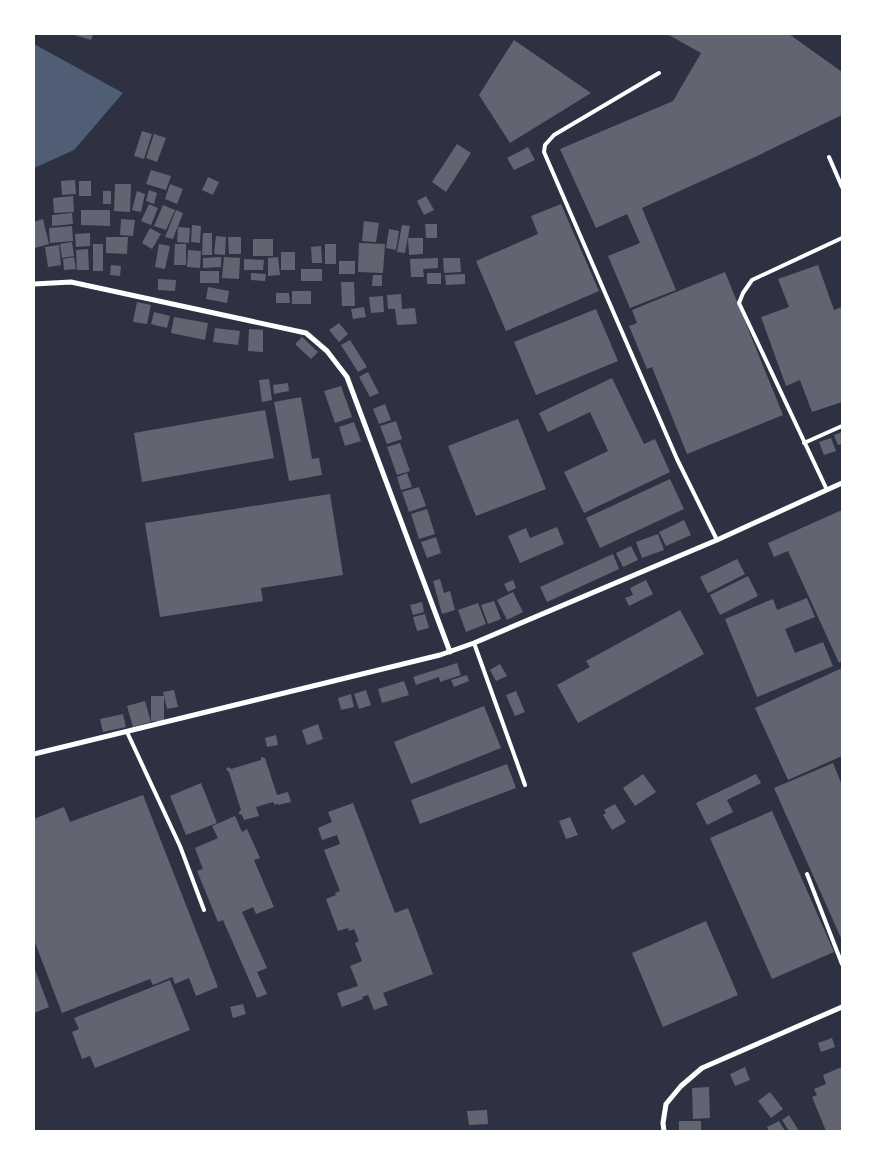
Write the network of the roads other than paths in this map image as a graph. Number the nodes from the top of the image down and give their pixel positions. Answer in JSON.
{"nodes":[{"id":1,"x":659,"y":73,"type":"dead end"},
{"id":2,"x":829,"y":157,"type":"dead end"},
{"id":3,"x":842,"y":187,"type":"edge"},
{"id":4,"x":842,"y":238,"type":"edge"},
{"id":5,"x":34,"y":284,"type":"edge"},
{"id":6,"x":842,"y":426,"type":"edge"},
{"id":7,"x":804,"y":443,"type":"junction"},
{"id":8,"x":842,"y":483,"type":"edge"},
{"id":9,"x":827,"y":490,"type":"junction"},
{"id":10,"x":717,"y":540,"type":"junction"},
{"id":11,"x":474,"y":643,"type":"junction"},
{"id":12,"x":450,"y":652,"type":"junction"},
{"id":13,"x":127,"y":732,"type":"junction"},
{"id":14,"x":34,"y":754,"type":"edge"},
{"id":15,"x":525,"y":785,"type":"dead end"},
{"id":16,"x":807,"y":874,"type":"dead end"},
{"id":17,"x":204,"y":910,"type":"dead end"},
{"id":18,"x":842,"y":964,"type":"edge"},
{"id":19,"x":842,"y":1006,"type":"edge"},
{"id":20,"x":664,"y":1131,"type":"edge"}],
"edges":[{"from":1,"to":10,"type":"lane"},
{"from":2,"to":3,"type":"lane"},
{"from":4,"to":7,"type":"lane"},
{"from":5,"to":12,"type":"street"},
{"from":6,"to":7,"type":"lane"},
{"from":7,"to":9,"type":"lane"},
{"from":8,"to":9,"type":"street"},
{"from":9,"to":10,"type":"street"},
{"from":10,"to":11,"type":"street"},
{"from":11,"to":12,"type":"street"},
{"from":11,"to":15,"type":"lane"},
{"from":12,"to":13,"type":"street"},
{"from":13,"to":14,"type":"street"},
{"from":13,"to":17,"type":"lane"},
{"from":16,"to":18,"type":"lane"},
{"from":19,"to":20,"type":"street"}]}
